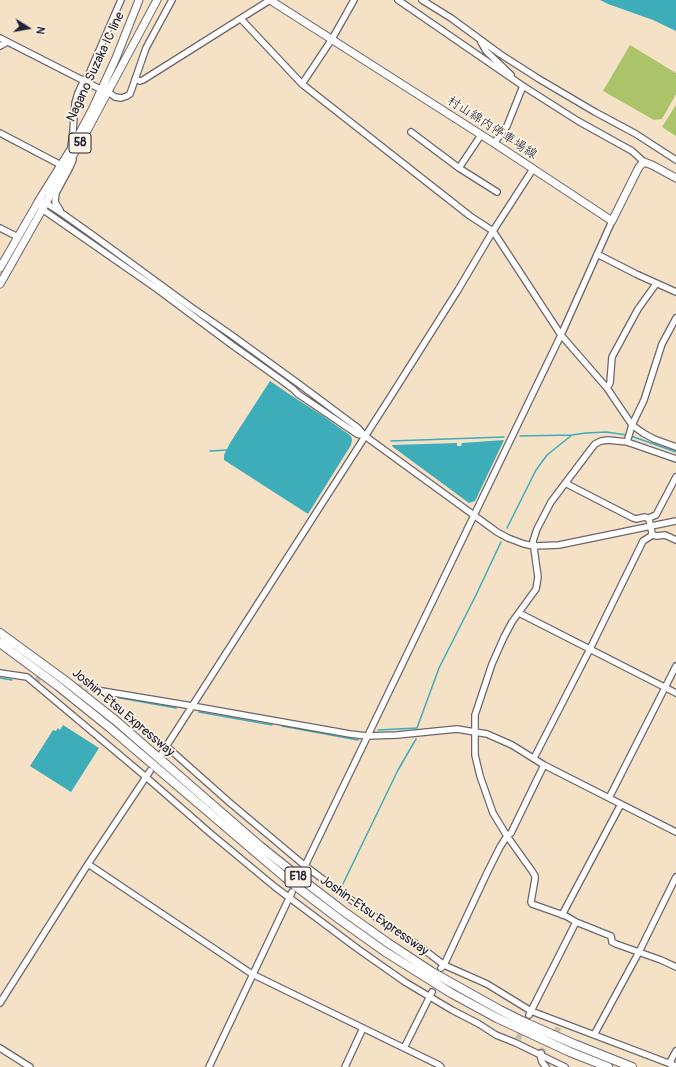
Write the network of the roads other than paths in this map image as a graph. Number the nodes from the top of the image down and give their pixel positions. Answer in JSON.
{"nodes":[{"id":1,"x":121,"y":0,"type":"edge"},
{"id":2,"x":139,"y":0,"type":"edge"},
{"id":3,"x":157,"y":0,"type":"edge"},
{"id":4,"x":172,"y":0,"type":"edge"},
{"id":5,"x":271,"y":0,"type":"edge"},
{"id":6,"x":354,"y":0,"type":"edge"},
{"id":7,"x":398,"y":0,"type":"edge"},
{"id":8,"x":422,"y":0,"type":"edge"},
{"id":9,"x":241,"y":19,"type":"junction"},
{"id":10,"x":0,"y":38,"type":"edge"},
{"id":11,"x":478,"y":38,"type":"junction"},
{"id":12,"x":332,"y":39,"type":"junction"},
{"id":13,"x":7,"y":42,"type":"junction"},
{"id":14,"x":0,"y":46,"type":"edge"},
{"id":15,"x":135,"y":79,"type":"junction"},
{"id":16,"x":84,"y":80,"type":"junction"},
{"id":17,"x":516,"y":81,"type":"junction"},
{"id":18,"x":302,"y":84,"type":"junction"},
{"id":19,"x":523,"y":86,"type":"junction"},
{"id":20,"x":105,"y":91,"type":"junction"},
{"id":21,"x":411,"y":132,"type":"dead end"},
{"id":22,"x":0,"y":133,"type":"edge"},
{"id":23,"x":481,"y":135,"type":"junction"},
{"id":24,"x":494,"y":143,"type":"junction"},
{"id":25,"x":74,"y":148,"type":"junction"},
{"id":26,"x":676,"y":160,"type":"edge"},
{"id":27,"x":644,"y":162,"type":"junction"},
{"id":28,"x":61,"y":165,"type":"junction"},
{"id":29,"x":458,"y":168,"type":"junction"},
{"id":30,"x":533,"y":169,"type":"junction"},
{"id":31,"x":676,"y":178,"type":"edge"},
{"id":32,"x":497,"y":192,"type":"dead end"},
{"id":33,"x":42,"y":204,"type":"junction"},
{"id":34,"x":63,"y":214,"type":"junction"},
{"id":35,"x":612,"y":221,"type":"junction"},
{"id":36,"x":0,"y":228,"type":"edge"},
{"id":37,"x":493,"y":232,"type":"junction"},
{"id":38,"x":18,"y":237,"type":"junction"},
{"id":39,"x":597,"y":254,"type":"junction"},
{"id":40,"x":0,"y":268,"type":"edge"},
{"id":41,"x":0,"y":284,"type":"edge"},
{"id":42,"x":656,"y":284,"type":"junction"},
{"id":43,"x":676,"y":292,"type":"edge"},
{"id":44,"x":676,"y":318,"type":"edge"},
{"id":45,"x":562,"y":335,"type":"junction"},
{"id":46,"x":607,"y":388,"type":"junction"},
{"id":47,"x":632,"y":425,"type":"junction"},
{"id":48,"x":365,"y":436,"type":"junction"},
{"id":49,"x":628,"y":441,"type":"junction"},
{"id":50,"x":676,"y":447,"type":"edge"},
{"id":51,"x":676,"y":459,"type":"edge"},
{"id":52,"x":676,"y":477,"type":"edge"},
{"id":53,"x":565,"y":483,"type":"junction"},
{"id":54,"x":475,"y":515,"type":"junction"},
{"id":55,"x":649,"y":519,"type":"junction"},
{"id":56,"x":676,"y":521,"type":"edge"},
{"id":57,"x":651,"y":526,"type":"junction"},
{"id":58,"x":652,"y":535,"type":"junction"},
{"id":59,"x":676,"y":540,"type":"edge"},
{"id":60,"x":534,"y":546,"type":"junction"},
{"id":61,"x":519,"y":613,"type":"junction"},
{"id":62,"x":0,"y":633,"type":"edge"},
{"id":63,"x":0,"y":643,"type":"edge"},
{"id":64,"x":590,"y":649,"type":"junction"},
{"id":65,"x":676,"y":666,"type":"edge"},
{"id":66,"x":0,"y":673,"type":"edge"},
{"id":67,"x":665,"y":687,"type":"junction"},
{"id":68,"x":96,"y":690,"type":"tunnel mouth"},
{"id":69,"x":676,"y":693,"type":"edge"},
{"id":70,"x":192,"y":706,"type":"junction"},
{"id":71,"x":475,"y":732,"type":"junction"},
{"id":72,"x":367,"y":736,"type":"junction"},
{"id":73,"x":166,"y":746,"type":"junction"},
{"id":74,"x":162,"y":753,"type":"dead end"},
{"id":75,"x":534,"y":758,"type":"junction"},
{"id":76,"x":544,"y":765,"type":"junction"},
{"id":77,"x":150,"y":771,"type":"dead end"},
{"id":78,"x":146,"y":776,"type":"junction"},
{"id":79,"x":609,"y":798,"type":"junction"},
{"id":80,"x":621,"y":804,"type":"junction"},
{"id":81,"x":676,"y":832,"type":"edge"},
{"id":82,"x":507,"y":836,"type":"junction"},
{"id":83,"x":88,"y":864,"type":"junction"},
{"id":84,"x":304,"y":865,"type":"junction"},
{"id":85,"x":302,"y":872,"type":"dead end"},
{"id":86,"x":676,"y":877,"type":"edge"},
{"id":87,"x":292,"y":892,"type":"dead end"},
{"id":88,"x":289,"y":898,"type":"junction"},
{"id":89,"x":562,"y":915,"type":"junction"},
{"id":90,"x":576,"y":922,"type":"junction"},
{"id":91,"x":639,"y":952,"type":"junction"},
{"id":92,"x":442,"y":966,"type":"junction"},
{"id":93,"x":676,"y":967,"type":"edge"},
{"id":94,"x":252,"y":974,"type":"junction"},
{"id":95,"x":430,"y":994,"type":"junction"},
{"id":96,"x":0,"y":1003,"type":"edge"},
{"id":97,"x":530,"y":1013,"type":"junction"},
{"id":98,"x":363,"y":1028,"type":"junction"},
{"id":99,"x":594,"y":1035,"type":"junction"},
{"id":100,"x":0,"y":1048,"type":"edge"},
{"id":101,"x":404,"y":1048,"type":"junction"},
{"id":102,"x":676,"y":1051,"type":"edge"},
{"id":103,"x":541,"y":1054,"type":"junction"},
{"id":104,"x":673,"y":1064,"type":"edge"},
{"id":105,"x":439,"y":1066,"type":"edge"},
{"id":106,"x":30,"y":1067,"type":"edge"},
{"id":107,"x":209,"y":1067,"type":"edge"},
{"id":108,"x":345,"y":1067,"type":"edge"},
{"id":109,"x":546,"y":1067,"type":"edge"},
{"id":110,"x":565,"y":1067,"type":"edge"},
{"id":111,"x":608,"y":1067,"type":"edge"},
{"id":112,"x":632,"y":1067,"type":"edge"}],
"edges":[{"from":1,"to":16,"type":"street"},
{"from":2,"to":20,"type":"main road","name":"Nagano Suzaka IC line","number":"58"},
{"from":3,"to":20,"type":"main road","name":"Nagano Suzaka IC line","number":"58"},
{"from":4,"to":15,"type":"street"},
{"from":5,"to":9,"type":"street"},
{"from":5,"to":12,"type":"main road","name":"村山綿内停車場線"},
{"from":6,"to":12,"type":"street"},
{"from":7,"to":17,"type":"street"},
{"from":8,"to":11,"type":"street"},
{"from":9,"to":15,"type":"street"},
{"from":9,"to":18,"type":"street"},
{"from":10,"to":13,"type":"street"},
{"from":11,"to":17,"type":"street"},
{"from":11,"to":26,"type":"street"},
{"from":12,"to":18,"type":"street"},
{"from":12,"to":23,"type":"main road","name":"村山綿内停車場線"},
{"from":13,"to":14,"type":"street"},
{"from":13,"to":16,"type":"street"},
{"from":15,"to":20,"type":"street"},
{"from":16,"to":20,"type":"street"},
{"from":16,"to":25,"type":"street"},
{"from":17,"to":19,"type":"street"},
{"from":18,"to":37,"type":"street"},
{"from":19,"to":24,"type":"street"},
{"from":19,"to":27,"type":"street"},
{"from":20,"to":25,"type":"main road","name":"Nagano Suzaka IC line","number":"58"},
{"from":21,"to":29,"type":"street"},
{"from":22,"to":28,"type":"street"},
{"from":23,"to":24,"type":"main road","name":"村山綿内停車場線"},
{"from":23,"to":29,"type":"street"},
{"from":24,"to":30,"type":"main road","name":"村山綿内停車場線"},
{"from":25,"to":28,"type":"main road","name":"Nagano Suzaka IC line","number":"58"},
{"from":25,"to":33,"type":"main road","name":"Nagano Suzaka IC line","number":"58"},
{"from":25,"to":34,"type":"street"},
{"from":27,"to":31,"type":"main road"},
{"from":27,"to":35,"type":"main road"},
{"from":28,"to":33,"type":"main road","name":"Nagano Suzaka IC line","number":"58"},
{"from":29,"to":32,"type":"street"},
{"from":30,"to":35,"type":"main road","name":"村山綿内停車場線"},
{"from":30,"to":37,"type":"street"},
{"from":33,"to":34,"type":"street"},
{"from":33,"to":38,"type":"main road","name":"Nagano Suzaka IC line","number":"58"},
{"from":33,"to":41,"type":"main road","name":"Nagano Suzaka IC line","number":"58"},
{"from":33,"to":48,"type":"street"},
{"from":34,"to":48,"type":"street"},
{"from":35,"to":39,"type":"street"},
{"from":36,"to":38,"type":"street"},
{"from":37,"to":45,"type":"street"},
{"from":37,"to":48,"type":"street"},
{"from":38,"to":40,"type":"main road","name":"Nagano Suzaka IC line","number":"58"},
{"from":39,"to":42,"type":"street"},
{"from":39,"to":45,"type":"street"},
{"from":42,"to":43,"type":"street"},
{"from":42,"to":46,"type":"street"},
{"from":44,"to":47,"type":"street"},
{"from":45,"to":46,"type":"street"},
{"from":45,"to":54,"type":"street"},
{"from":46,"to":47,"type":"street"},
{"from":47,"to":49,"type":"street"},
{"from":47,"to":50,"type":"street"},
{"from":48,"to":54,"type":"street"},
{"from":48,"to":70,"type":"street"},
{"from":49,"to":51,"type":"street"},
{"from":49,"to":53,"type":"street"},
{"from":52,"to":55,"type":"street"},
{"from":53,"to":55,"type":"street"},
{"from":53,"to":60,"type":"street"},
{"from":54,"to":60,"type":"street"},
{"from":54,"to":72,"type":"street"},
{"from":55,"to":57,"type":"street"},
{"from":56,"to":57,"type":"street"},
{"from":57,"to":58,"type":"street"},
{"from":57,"to":60,"type":"street"},
{"from":58,"to":59,"type":"street"},
{"from":58,"to":64,"type":"street"},
{"from":60,"to":61,"type":"street"},
{"from":61,"to":64,"type":"street"},
{"from":61,"to":71,"type":"street"},
{"from":62,"to":112,"type":"highway","name":"Joshin-Etsu Expressway","number":"E18"},
{"from":63,"to":111,"type":"highway","name":"Joshin-Etsu Expressway","number":"E18"},
{"from":64,"to":67,"type":"street"},
{"from":64,"to":75,"type":"street"},
{"from":65,"to":67,"type":"street"},
{"from":66,"to":78,"type":"street"},
{"from":67,"to":69,"type":"street"},
{"from":67,"to":79,"type":"street"},
{"from":68,"to":70,"type":"street"},
{"from":70,"to":72,"type":"street"},
{"from":70,"to":73,"type":"street"},
{"from":71,"to":72,"type":"street"},
{"from":71,"to":75,"type":"street"},
{"from":71,"to":82,"type":"street"},
{"from":72,"to":84,"type":"street"},
{"from":73,"to":74,"type":"street"},
{"from":73,"to":84,"type":"street"},
{"from":75,"to":76,"type":"street"},
{"from":76,"to":79,"type":"street"},
{"from":76,"to":82,"type":"street"},
{"from":77,"to":78,"type":"street"},
{"from":78,"to":83,"type":"street"},
{"from":78,"to":88,"type":"street"},
{"from":79,"to":80,"type":"street"},
{"from":80,"to":81,"type":"street"},
{"from":80,"to":89,"type":"street"},
{"from":82,"to":89,"type":"street"},
{"from":82,"to":92,"type":"street"},
{"from":83,"to":94,"type":"street"},
{"from":83,"to":96,"type":"street"},
{"from":84,"to":85,"type":"street"},
{"from":84,"to":92,"type":"street"},
{"from":86,"to":91,"type":"street"},
{"from":87,"to":88,"type":"street"},
{"from":88,"to":94,"type":"street"},
{"from":88,"to":95,"type":"street"},
{"from":89,"to":90,"type":"street"},
{"from":90,"to":91,"type":"street"},
{"from":90,"to":97,"type":"street"},
{"from":91,"to":93,"type":"street"},
{"from":91,"to":99,"type":"street"},
{"from":92,"to":97,"type":"street"},
{"from":94,"to":98,"type":"street"},
{"from":94,"to":107,"type":"street"},
{"from":95,"to":101,"type":"street"},
{"from":95,"to":103,"type":"street"},
{"from":97,"to":99,"type":"street"},
{"from":98,"to":101,"type":"street"},
{"from":98,"to":108,"type":"street"},
{"from":99,"to":104,"type":"street"},
{"from":100,"to":106,"type":"street"},
{"from":101,"to":105,"type":"street"},
{"from":102,"to":104,"type":"street"},
{"from":103,"to":109,"type":"street"},
{"from":103,"to":110,"type":"street"}]}
